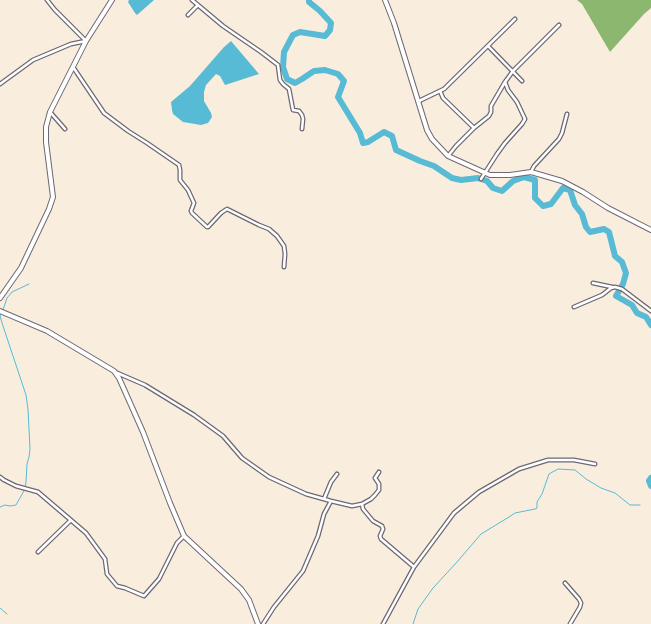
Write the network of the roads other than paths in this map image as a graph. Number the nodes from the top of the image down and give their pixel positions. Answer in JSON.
{"nodes":[{"id":1,"x":47,"y":0,"type":"edge"},
{"id":2,"x":192,"y":0,"type":"edge"},
{"id":3,"x":199,"y":0,"type":"edge"},
{"id":4,"x":384,"y":0,"type":"edge"},
{"id":5,"x":110,"y":1,"type":"edge"},
{"id":6,"x":197,"y":4,"type":"junction"},
{"id":7,"x":188,"y":16,"type":"dead end"},
{"id":8,"x":515,"y":19,"type":"dead end"},
{"id":9,"x":559,"y":25,"type":"dead end"},
{"id":10,"x":86,"y":41,"type":"junction"},
{"id":11,"x":488,"y":46,"type":"junction"},
{"id":12,"x":73,"y":67,"type":"junction"},
{"id":13,"x":513,"y":72,"type":"junction"},
{"id":14,"x":522,"y":81,"type":"dead end"},
{"id":15,"x":505,"y":82,"type":"junction"},
{"id":16,"x":0,"y":84,"type":"edge"},
{"id":17,"x":440,"y":91,"type":"junction"},
{"id":18,"x":418,"y":102,"type":"junction"},
{"id":19,"x":50,"y":112,"type":"junction"},
{"id":20,"x":566,"y":114,"type":"dead end"},
{"id":21,"x":65,"y":128,"type":"dead end"},
{"id":22,"x":474,"y":128,"type":"junction"},
{"id":23,"x":302,"y":129,"type":"dead end"},
{"id":24,"x":448,"y":156,"type":"junction"},
{"id":25,"x":531,"y":172,"type":"junction"},
{"id":26,"x":485,"y":173,"type":"junction"},
{"id":27,"x":481,"y":179,"type":"dead end"},
{"id":28,"x":651,"y":230,"type":"edge"},
{"id":29,"x":284,"y":267,"type":"dead end"},
{"id":30,"x":593,"y":283,"type":"dead end"},
{"id":31,"x":613,"y":287,"type":"junction"},
{"id":32,"x":0,"y":298,"type":"edge"},
{"id":33,"x":574,"y":307,"type":"dead end"},
{"id":34,"x":0,"y":311,"type":"edge"},
{"id":35,"x":651,"y":311,"type":"edge"},
{"id":36,"x":114,"y":371,"type":"junction"},
{"id":37,"x":595,"y":464,"type":"dead end"},
{"id":38,"x":378,"y":472,"type":"dead end"},
{"id":39,"x":337,"y":474,"type":"dead end"},
{"id":40,"x":0,"y":477,"type":"edge"},
{"id":41,"x":324,"y":499,"type":"junction"},
{"id":42,"x":331,"y":501,"type":"junction"},
{"id":43,"x":362,"y":504,"type":"junction"},
{"id":44,"x":71,"y":520,"type":"junction"},
{"id":45,"x":184,"y":536,"type":"junction"},
{"id":46,"x":38,"y":552,"type":"dead end"},
{"id":47,"x":414,"y":567,"type":"junction"},
{"id":48,"x":566,"y":583,"type":"dead end"},
{"id":49,"x":258,"y":624,"type":"edge"},
{"id":50,"x":263,"y":624,"type":"edge"},
{"id":51,"x":383,"y":624,"type":"edge"},
{"id":52,"x":570,"y":624,"type":"edge"}],
"edges":[{"from":1,"to":10,"type":"street"},
{"from":2,"to":6,"type":"street"},
{"from":3,"to":6,"type":"street"},
{"from":4,"to":18,"type":"street"},
{"from":5,"to":10,"type":"street"},
{"from":6,"to":7,"type":"street"},
{"from":6,"to":23,"type":"street"},
{"from":8,"to":11,"type":"street"},
{"from":9,"to":13,"type":"street"},
{"from":10,"to":12,"type":"street"},
{"from":10,"to":16,"type":"street"},
{"from":11,"to":13,"type":"street"},
{"from":11,"to":17,"type":"street"},
{"from":12,"to":19,"type":"street"},
{"from":12,"to":29,"type":"street"},
{"from":13,"to":14,"type":"street"},
{"from":13,"to":15,"type":"street"},
{"from":15,"to":22,"type":"street"},
{"from":15,"to":26,"type":"street"},
{"from":17,"to":18,"type":"street"},
{"from":17,"to":22,"type":"street"},
{"from":18,"to":24,"type":"street"},
{"from":19,"to":21,"type":"street"},
{"from":19,"to":32,"type":"street"},
{"from":20,"to":25,"type":"street"},
{"from":22,"to":24,"type":"street"},
{"from":24,"to":26,"type":"street"},
{"from":25,"to":26,"type":"street"},
{"from":25,"to":28,"type":"street"},
{"from":26,"to":27,"type":"street"},
{"from":30,"to":31,"type":"street"},
{"from":31,"to":33,"type":"street"},
{"from":31,"to":35,"type":"street"},
{"from":34,"to":36,"type":"street"},
{"from":36,"to":41,"type":"street"},
{"from":36,"to":45,"type":"street"},
{"from":37,"to":47,"type":"street"},
{"from":38,"to":43,"type":"street"},
{"from":39,"to":41,"type":"street"},
{"from":40,"to":44,"type":"street"},
{"from":41,"to":42,"type":"street"},
{"from":42,"to":43,"type":"street"},
{"from":42,"to":50,"type":"street"},
{"from":43,"to":47,"type":"street"},
{"from":44,"to":45,"type":"street"},
{"from":44,"to":46,"type":"street"},
{"from":45,"to":49,"type":"street"},
{"from":47,"to":51,"type":"street"},
{"from":48,"to":52,"type":"street"}]}
